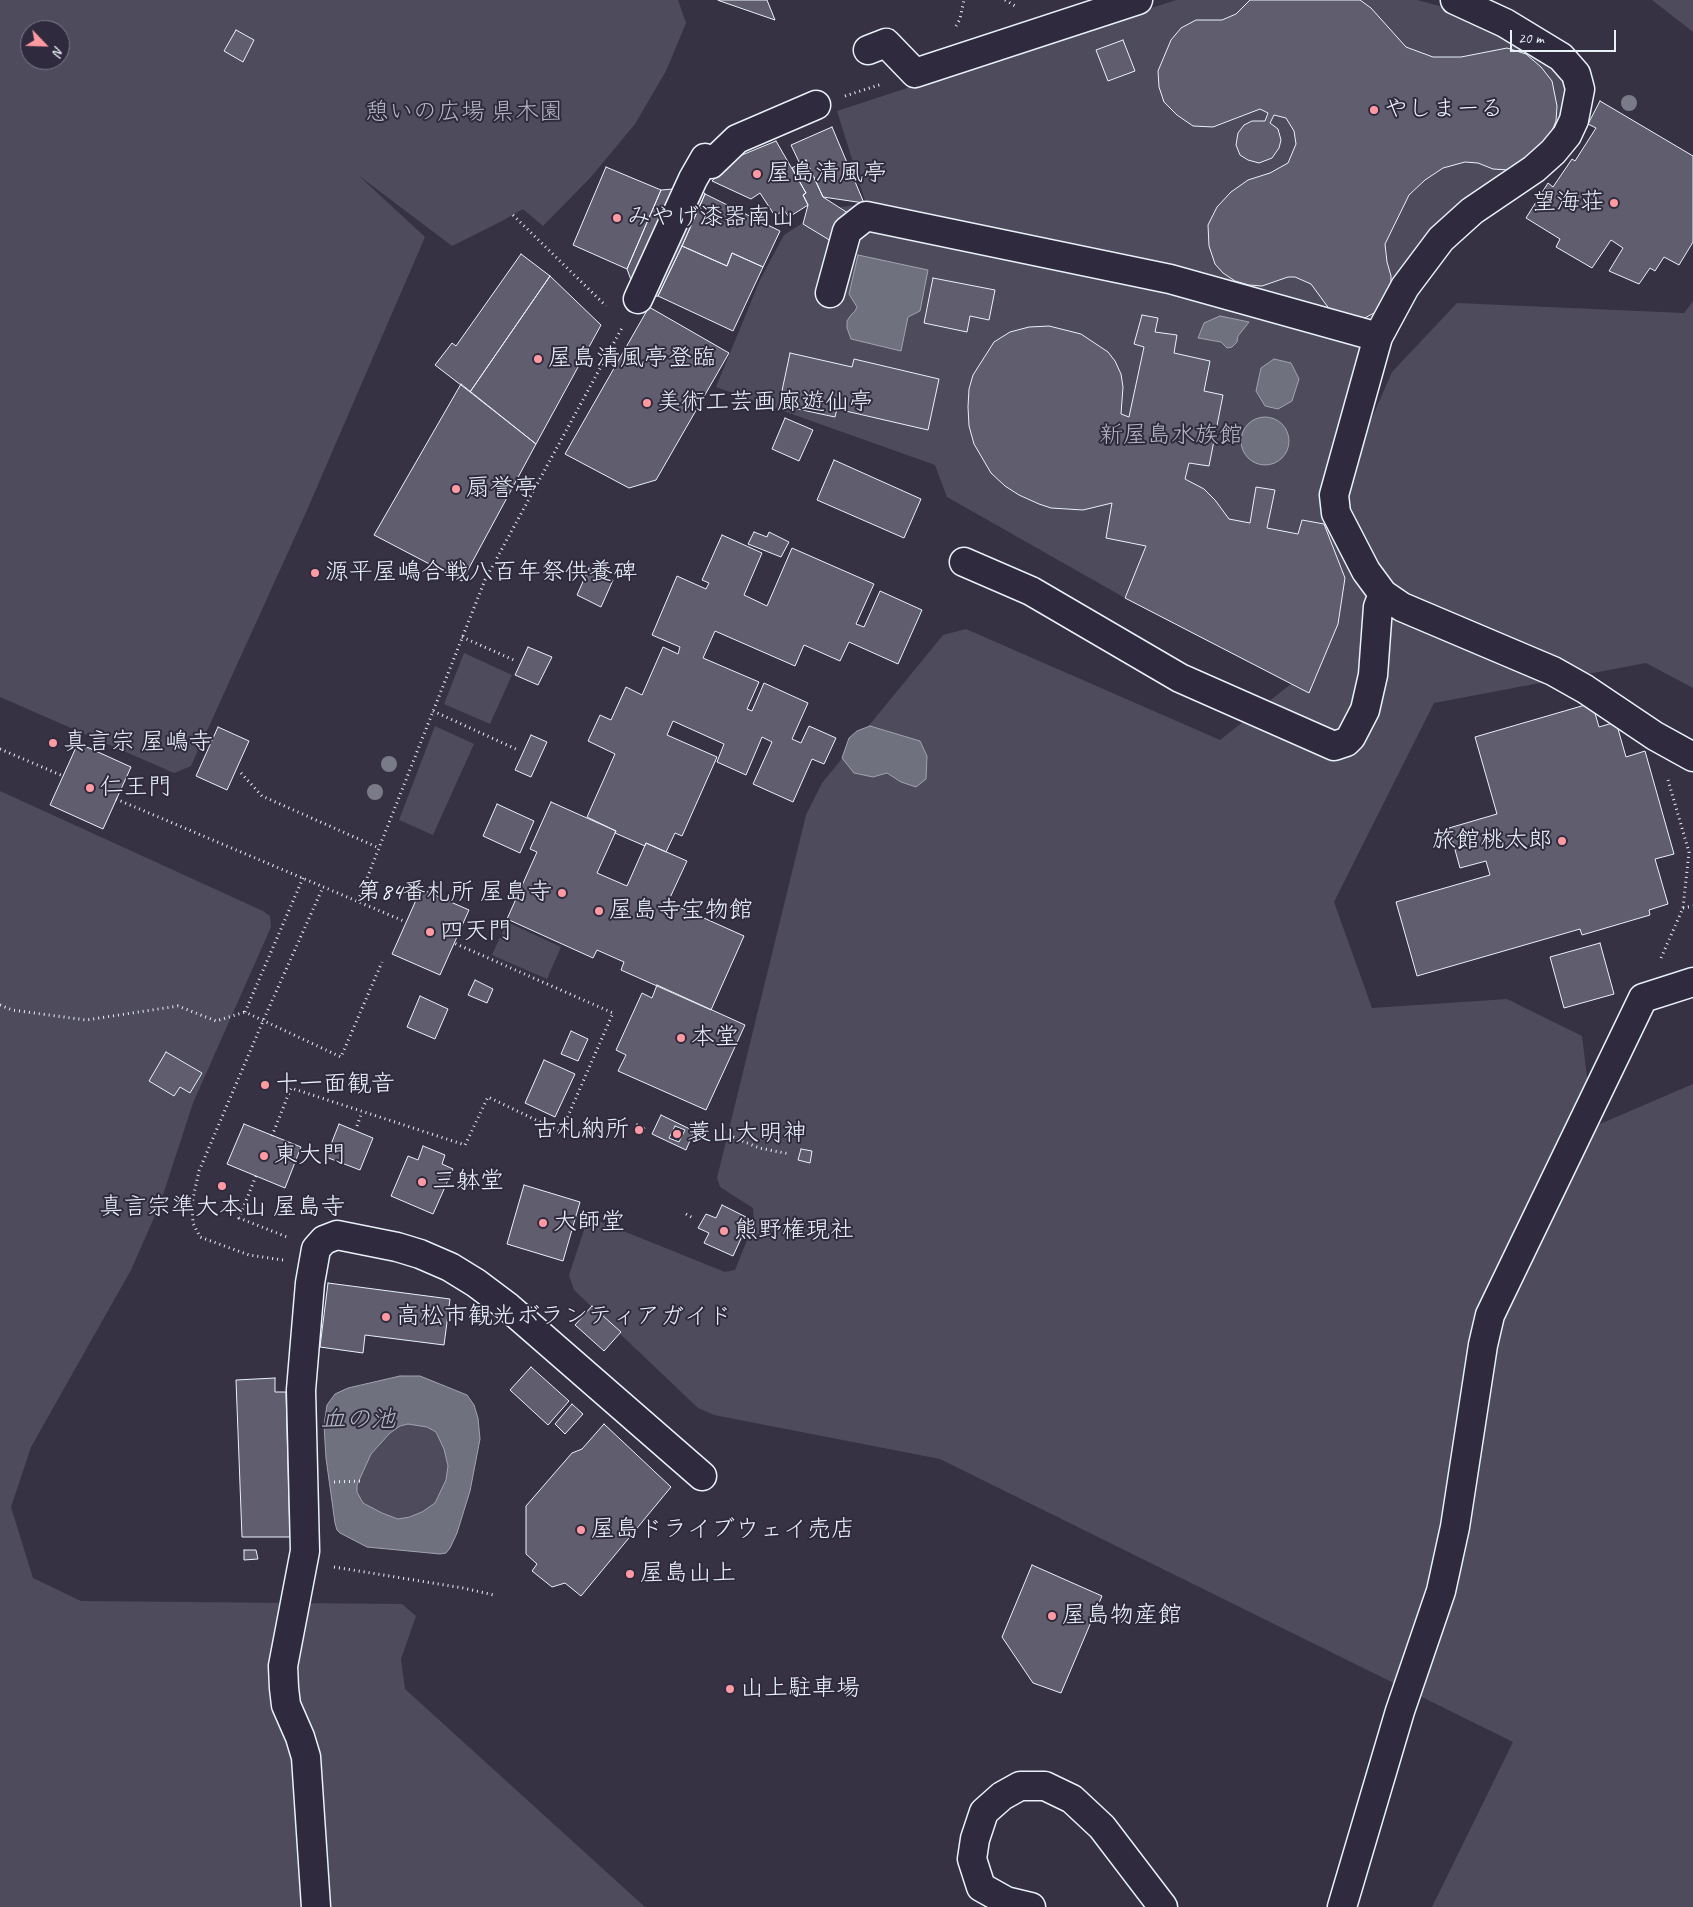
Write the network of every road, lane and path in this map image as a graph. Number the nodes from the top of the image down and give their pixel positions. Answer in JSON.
{"nodes":[{"id":1,"x":1138,"y":0,"type":"edge"},
{"id":2,"x":1455,"y":0,"type":"edge"},
{"id":3,"x":868,"y":50,"type":"dead end"},
{"id":4,"x":915,"y":73,"type":"junction"},
{"id":5,"x":816,"y":105,"type":"joint"},
{"id":6,"x":513,"y":214,"type":"dead end"},
{"id":7,"x":830,"y":293,"type":"dead end"},
{"id":8,"x":638,"y":298,"type":"joint"},
{"id":9,"x":610,"y":310,"type":"dead end"},
{"id":10,"x":1378,"y":337,"type":"junction"},
{"id":11,"x":964,"y":562,"type":"dead end"},
{"id":12,"x":1383,"y":594,"type":"junction"},
{"id":13,"x":462,"y":637,"type":"junction"},
{"id":14,"x":516,"y":661,"type":"dead end"},
{"id":15,"x":433,"y":712,"type":"junction"},
{"id":16,"x":1655,"y":736,"type":"junction"},
{"id":17,"x":0,"y":749,"type":"edge"},
{"id":18,"x":518,"y":750,"type":"dead end"},
{"id":19,"x":1693,"y":758,"type":"edge"},
{"id":20,"x":241,"y":773,"type":"dead end"},
{"id":21,"x":63,"y":776,"type":"dead end"},
{"id":22,"x":116,"y":800,"type":"dead end"},
{"id":23,"x":379,"y":848,"type":"dead end"},
{"id":24,"x":1691,"y":852,"type":"edge"},
{"id":25,"x":303,"y":878,"type":"junction"},
{"id":26,"x":323,"y":887,"type":"junction"},
{"id":27,"x":358,"y":901,"type":"junction"},
{"id":28,"x":1693,"y":906,"type":"edge"},
{"id":29,"x":1683,"y":908,"type":"junction"},
{"id":30,"x":406,"y":922,"type":"dead end"},
{"id":31,"x":454,"y":943,"type":"dead end"},
{"id":32,"x":382,"y":962,"type":"dead end"},
{"id":33,"x":1693,"y":982,"type":"edge"},
{"id":34,"x":1642,"y":998,"type":"junction"},
{"id":35,"x":0,"y":1005,"type":"edge"},
{"id":36,"x":245,"y":1012,"type":"junction"},
{"id":37,"x":362,"y":1112,"type":"junction"},
{"id":38,"x":357,"y":1126,"type":"dead end"},
{"id":39,"x":724,"y":1133,"type":"dead end"},
{"id":40,"x":272,"y":1136,"type":"dead end"},
{"id":41,"x":790,"y":1154,"type":"dead end"},
{"id":42,"x":256,"y":1176,"type":"dead end"},
{"id":43,"x":686,"y":1214,"type":"dead end"},
{"id":44,"x":693,"y":1218,"type":"dead end"},
{"id":45,"x":289,"y":1238,"type":"dead end"},
{"id":46,"x":313,"y":1264,"type":"junction"},
{"id":47,"x":702,"y":1476,"type":"dead end"},
{"id":48,"x":362,"y":1481,"type":"dead end"},
{"id":49,"x":329,"y":1482,"type":"dead end"},
{"id":50,"x":306,"y":1550,"type":"junction"},
{"id":51,"x":494,"y":1595,"type":"dead end"},
{"id":52,"x":316,"y":1907,"type":"edge"},
{"id":53,"x":1031,"y":1907,"type":"edge"},
{"id":54,"x":1163,"y":1907,"type":"edge"},
{"id":55,"x":1342,"y":1907,"type":"edge"}],
"edges":[{"from":1,"to":4,"type":"street"},
{"from":2,"to":10,"type":"street"},
{"from":3,"to":4,"type":"street"},
{"from":4,"to":5,"type":"path"},
{"from":5,"to":8,"type":"street"},
{"from":6,"to":9,"type":"path"},
{"from":7,"to":10,"type":"street"},
{"from":8,"to":13,"type":"path"},
{"from":10,"to":12,"type":"street"},
{"from":11,"to":12,"type":"street"},
{"from":12,"to":16,"type":"street"},
{"from":13,"to":14,"type":"path"},
{"from":13,"to":15,"type":"path"},
{"from":15,"to":18,"type":"path"},
{"from":15,"to":27,"type":"path"},
{"from":16,"to":19,"type":"street"},
{"from":16,"to":24,"type":"path"},
{"from":17,"to":21,"type":"path"},
{"from":20,"to":23,"type":"path"},
{"from":22,"to":25,"type":"path"},
{"from":24,"to":29,"type":"path"},
{"from":25,"to":26,"type":"path"},
{"from":25,"to":36,"type":"path"},
{"from":26,"to":27,"type":"path"},
{"from":26,"to":46,"type":"path"},
{"from":27,"to":30,"type":"path"},
{"from":28,"to":29,"type":"path"},
{"from":29,"to":34,"type":"path"},
{"from":31,"to":37,"type":"path"},
{"from":32,"to":36,"type":"path"},
{"from":33,"to":34,"type":"street"},
{"from":34,"to":55,"type":"street"},
{"from":35,"to":36,"type":"path"},
{"from":37,"to":38,"type":"path"},
{"from":37,"to":40,"type":"path"},
{"from":39,"to":41,"type":"path"},
{"from":42,"to":45,"type":"path"},
{"from":43,"to":44,"type":"path"},
{"from":46,"to":47,"type":"street"},
{"from":46,"to":50,"type":"street"},
{"from":48,"to":49,"type":"path"},
{"from":50,"to":51,"type":"path"},
{"from":50,"to":52,"type":"street"},
{"from":53,"to":54,"type":"street"}]}
